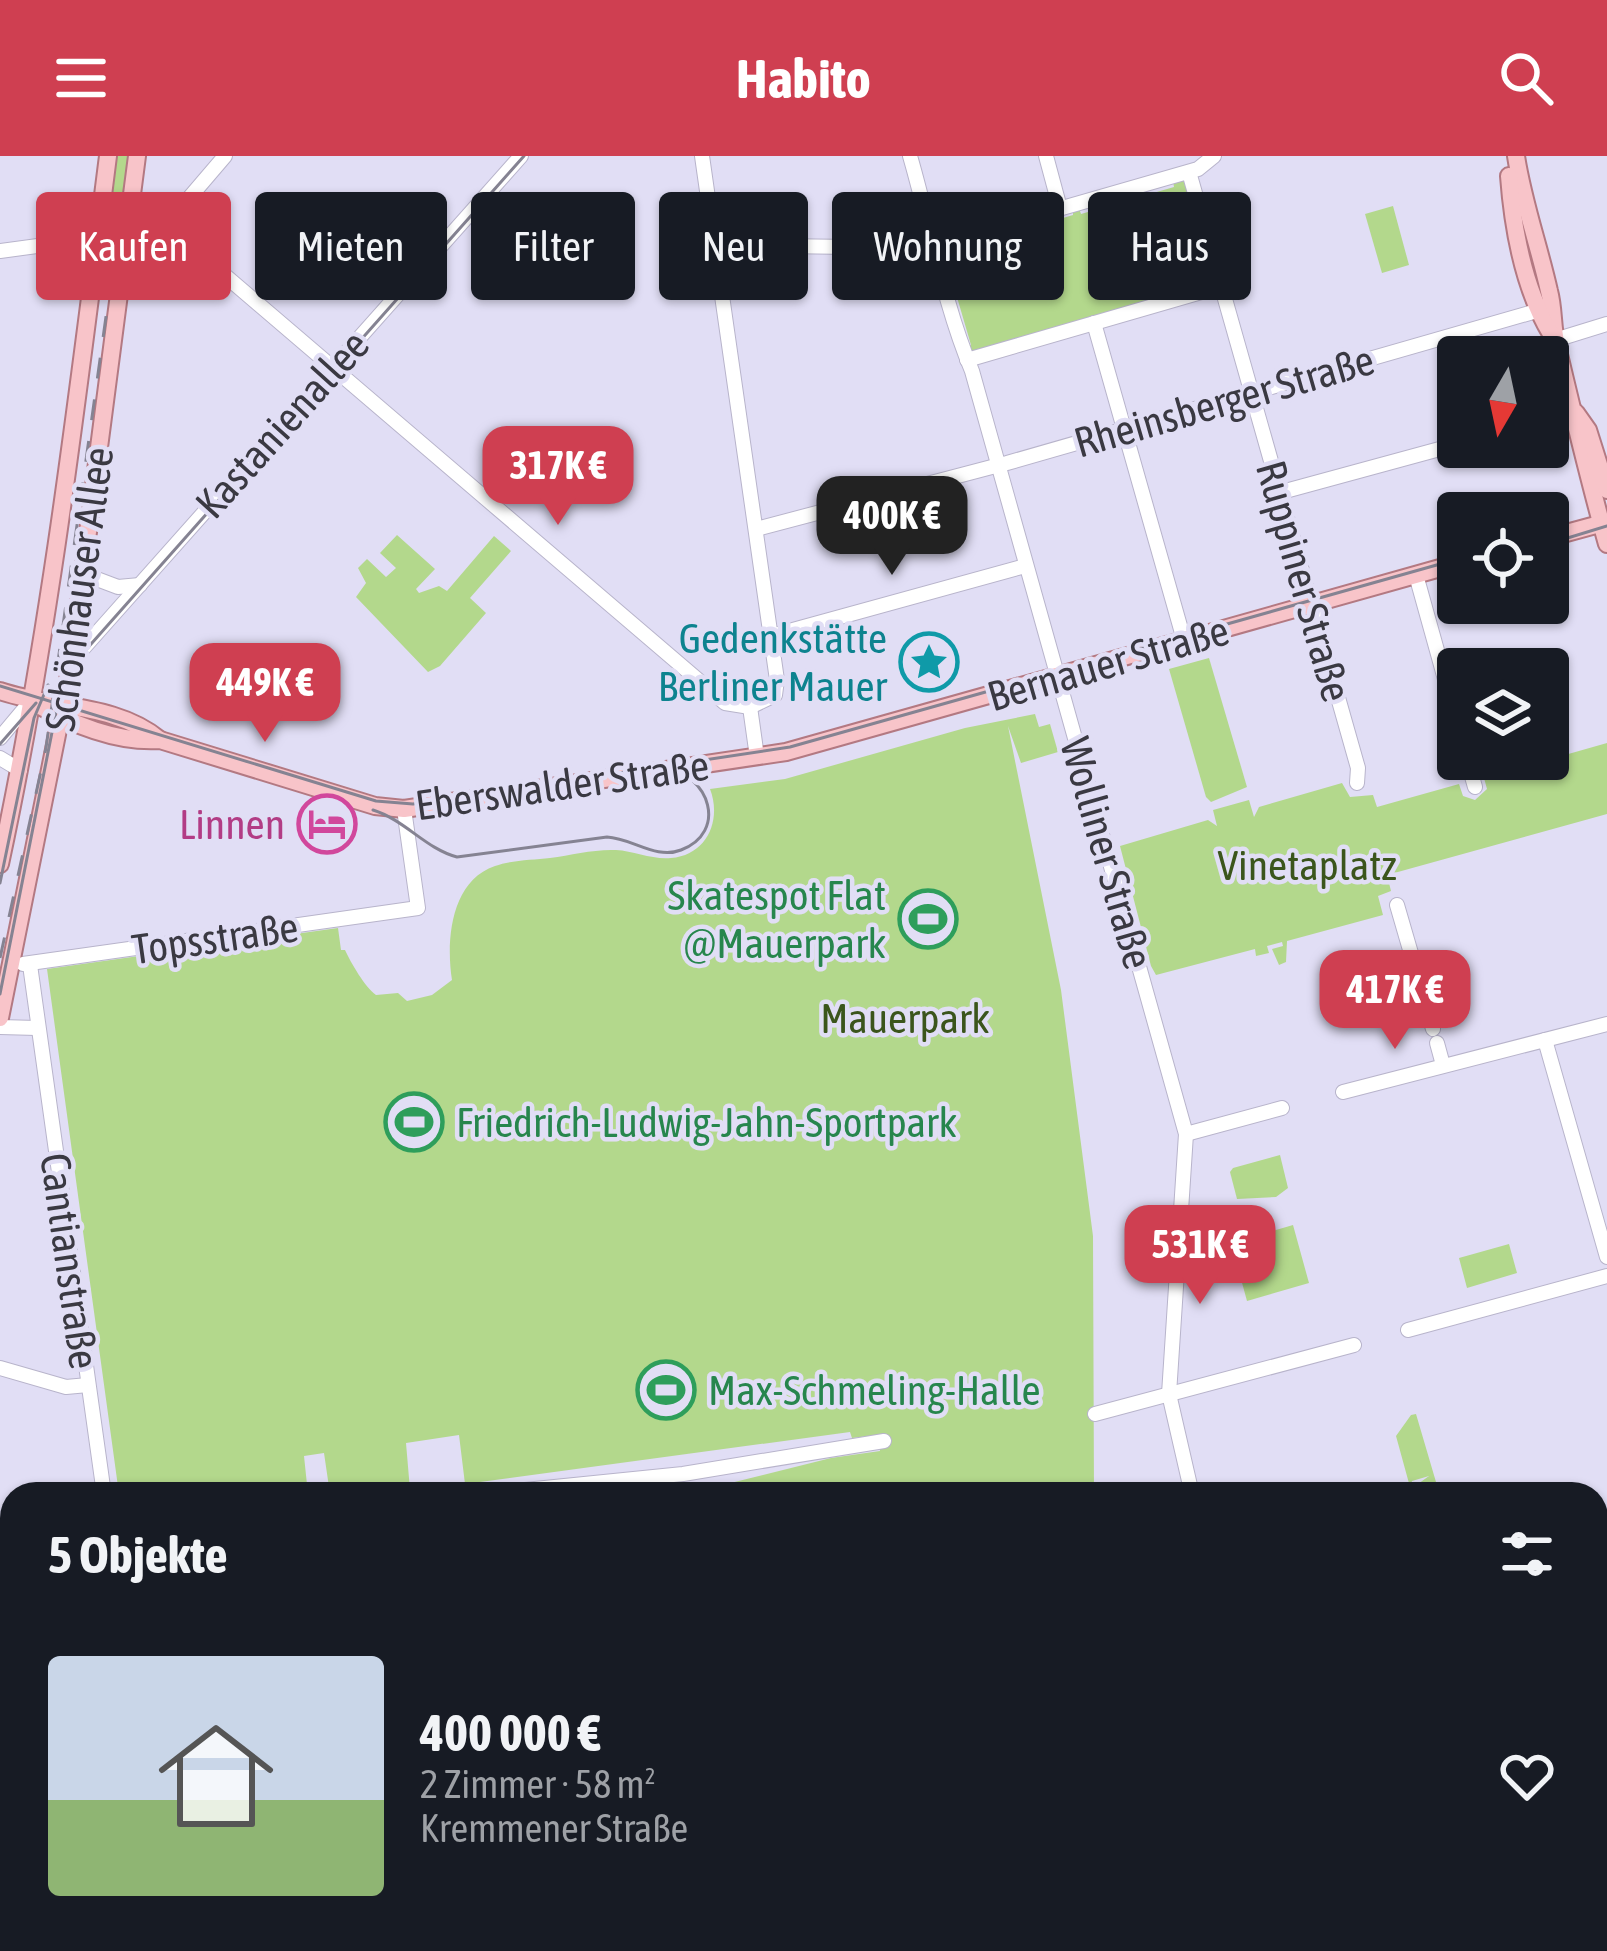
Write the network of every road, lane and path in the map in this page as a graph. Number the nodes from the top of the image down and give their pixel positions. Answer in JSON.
{"nodes":[{"id":1,"x":108,"y":156,"type":"edge"},
{"id":2,"x":136,"y":156,"type":"edge"},
{"id":3,"x":225,"y":156,"type":"edge"},
{"id":4,"x":520,"y":156,"type":"edge"},
{"id":5,"x":702,"y":156,"type":"edge"},
{"id":6,"x":910,"y":156,"type":"edge"},
{"id":7,"x":1046,"y":156,"type":"edge"},
{"id":8,"x":1214,"y":156,"type":"edge"},
{"id":9,"x":1513,"y":156,"type":"edge"},
{"id":10,"x":1189,"y":172,"type":"junction"},
{"id":11,"x":104,"y":192,"type":"edge"},
{"id":12,"x":133,"y":192,"type":"edge"},
{"id":13,"x":194,"y":192,"type":"edge"},
{"id":14,"x":707,"y":192,"type":"edge"},
{"id":15,"x":920,"y":192,"type":"edge"},
{"id":16,"x":1056,"y":192,"type":"edge"},
{"id":17,"x":1195,"y":192,"type":"edge"},
{"id":18,"x":1064,"y":207,"type":"edge"},
{"id":19,"x":36,"y":247,"type":"edge"},
{"id":20,"x":0,"y":251,"type":"edge"},
{"id":21,"x":231,"y":280,"type":"edge"},
{"id":22,"x":89,"y":300,"type":"edge"},
{"id":23,"x":120,"y":300,"type":"edge"},
{"id":24,"x":723,"y":300,"type":"edge"},
{"id":25,"x":950,"y":300,"type":"edge"},
{"id":26,"x":1174,"y":300,"type":"edge"},
{"id":27,"x":1226,"y":300,"type":"edge"},
{"id":28,"x":1545,"y":309,"type":"junction"},
{"id":29,"x":1094,"y":323,"type":"junction"},
{"id":30,"x":1607,"y":325,"type":"edge"},
{"id":31,"x":1554,"y":336,"type":"edge"},
{"id":32,"x":1569,"y":336,"type":"edge"},
{"id":33,"x":967,"y":360,"type":"junction"},
{"id":34,"x":332,"y":368,"type":"junction"},
{"id":35,"x":1569,"y":388,"type":"edge"},
{"id":36,"x":1250,"y":393,"type":"junction"},
{"id":37,"x":1576,"y":412,"type":"junction"},
{"id":38,"x":1569,"y":414,"type":"edge"},
{"id":39,"x":1124,"y":429,"type":"junction"},
{"id":40,"x":1437,"y":450,"type":"edge"},
{"id":41,"x":998,"y":464,"type":"junction"},
{"id":42,"x":1607,"y":490,"type":"edge"},
{"id":43,"x":1278,"y":493,"type":"junction"},
{"id":44,"x":1604,"y":522,"type":"edge"},
{"id":45,"x":756,"y":530,"type":"junction"},
{"id":46,"x":1569,"y":532,"type":"edge"},
{"id":47,"x":1607,"y":544,"type":"edge"},
{"id":48,"x":1025,"y":566,"type":"junction"},
{"id":49,"x":1437,"y":569,"type":"edge"},
{"id":50,"x":50,"y":570,"type":"junction"},
{"id":51,"x":81,"y":573,"type":"junction"},
{"id":52,"x":1416,"y":575,"type":"junction"},
{"id":53,"x":140,"y":585,"type":"junction"},
{"id":54,"x":1311,"y":604,"type":"junction"},
{"id":55,"x":771,"y":636,"type":"junction"},
{"id":56,"x":1184,"y":640,"type":"junction"},
{"id":57,"x":1437,"y":650,"type":"edge"},
{"id":58,"x":72,"y":661,"type":"junction"},
{"id":59,"x":1057,"y":677,"type":"junction"},
{"id":60,"x":0,"y":691,"type":"edge"},
{"id":61,"x":32,"y":701,"type":"junction"},
{"id":62,"x":750,"y":707,"type":"junction"},
{"id":63,"x":63,"y":711,"type":"junction"},
{"id":64,"x":0,"y":738,"type":"edge"},
{"id":65,"x":757,"y":757,"type":"junction"},
{"id":66,"x":0,"y":758,"type":"edge"},
{"id":67,"x":20,"y":770,"type":"junction"},
{"id":68,"x":1473,"y":780,"type":"edge"},
{"id":69,"x":1357,"y":782,"type":"dead end"},
{"id":70,"x":1475,"y":787,"type":"dead end"},
{"id":71,"x":404,"y":809,"type":"junction"},
{"id":72,"x":0,"y":864,"type":"edge"},
{"id":73,"x":1397,"y":905,"type":"dead end"},
{"id":74,"x":21,"y":963,"type":"junction"},
{"id":75,"x":0,"y":1022,"type":"edge"},
{"id":76,"x":1607,"y":1024,"type":"edge"},
{"id":77,"x":37,"y":1028,"type":"junction"},
{"id":78,"x":1546,"y":1040,"type":"junction"},
{"id":79,"x":1443,"y":1065,"type":"junction"},
{"id":80,"x":1343,"y":1092,"type":"dead end"},
{"id":81,"x":1282,"y":1108,"type":"dead end"},
{"id":82,"x":1186,"y":1134,"type":"junction"},
{"id":83,"x":1607,"y":1257,"type":"edge"},
{"id":84,"x":1607,"y":1276,"type":"edge"},
{"id":85,"x":1408,"y":1330,"type":"dead end"},
{"id":86,"x":1354,"y":1345,"type":"dead end"},
{"id":87,"x":0,"y":1368,"type":"edge"},
{"id":88,"x":88,"y":1385,"type":"junction"},
{"id":89,"x":1169,"y":1394,"type":"junction"},
{"id":90,"x":1095,"y":1414,"type":"dead end"},
{"id":91,"x":884,"y":1441,"type":"dead end"},
{"id":92,"x":102,"y":1482,"type":"edge"},
{"id":93,"x":604,"y":1482,"type":"edge"},
{"id":94,"x":1189,"y":1482,"type":"edge"}],
"edges":[{"from":1,"to":11,"type":"main road","name":"Schönhauser Allee"},
{"from":2,"to":12,"type":"main road","name":"Schönhauser Allee"},
{"from":3,"to":13,"type":"street"},
{"from":4,"to":34,"type":"street","name":"Kastanienallee"},
{"from":5,"to":14,"type":"street"},
{"from":6,"to":15,"type":"street","name":"Wolliner Straße"},
{"from":7,"to":16,"type":"street"},
{"from":8,"to":10,"type":"street"},
{"from":9,"to":28,"type":"main road"},
{"from":10,"to":17,"type":"street","name":"Ruppiner Straße"},
{"from":10,"to":18,"type":"street"},
{"from":19,"to":20,"type":"street"},
{"from":21,"to":34,"type":"street"},
{"from":22,"to":50,"type":"main road","name":"Schönhauser Allee"},
{"from":23,"to":51,"type":"main road","name":"Schönhauser Allee"},
{"from":24,"to":45,"type":"street"},
{"from":25,"to":33,"type":"street","name":"Wolliner Straße"},
{"from":26,"to":29,"type":"street"},
{"from":27,"to":36,"type":"street","name":"Ruppiner Straße"},
{"from":28,"to":31,"type":"main road"},
{"from":28,"to":36,"type":"street","name":"Rheinsberger Straße"},
{"from":29,"to":33,"type":"street"},
{"from":29,"to":39,"type":"street"},
{"from":30,"to":32,"type":"street"},
{"from":33,"to":41,"type":"street","name":"Wolliner Straße"},
{"from":34,"to":53,"type":"street","name":"Kastanienallee"},
{"from":34,"to":62,"type":"street"},
{"from":35,"to":37,"type":"main road"},
{"from":36,"to":39,"type":"street","name":"Rheinsberger Straße"},
{"from":36,"to":43,"type":"street","name":"Ruppiner Straße"},
{"from":37,"to":38,"type":"street"},
{"from":37,"to":42,"type":"main road"},
{"from":37,"to":44,"type":"main road"},
{"from":39,"to":41,"type":"street","name":"Rheinsberger Straße"},
{"from":39,"to":56,"type":"street"},
{"from":40,"to":43,"type":"street"},
{"from":41,"to":45,"type":"street","name":"Rheinsberger Straße"},
{"from":41,"to":48,"type":"street","name":"Wolliner Straße"},
{"from":43,"to":54,"type":"street","name":"Ruppiner Straße"},
{"from":44,"to":46,"type":"main road"},
{"from":44,"to":47,"type":"main road"},
{"from":45,"to":55,"type":"street"},
{"from":48,"to":55,"type":"street"},
{"from":48,"to":59,"type":"street","name":"Wolliner Straße"},
{"from":49,"to":52,"type":"main road","name":"Bernauer Straße"},
{"from":50,"to":51,"type":"main road"},
{"from":50,"to":61,"type":"main road","name":"Schönhauser Allee"},
{"from":51,"to":53,"type":"street"},
{"from":51,"to":58,"type":"main road","name":"Schönhauser Allee"},
{"from":52,"to":54,"type":"main road","name":"Bernauer Straße"},
{"from":52,"to":57,"type":"street"},
{"from":53,"to":58,"type":"street","name":"Kastanienallee"},
{"from":54,"to":56,"type":"main road","name":"Bernauer Straße"},
{"from":54,"to":69,"type":"street","name":"Ruppiner Straße"},
{"from":55,"to":62,"type":"street"},
{"from":56,"to":59,"type":"main road","name":"Bernauer Straße"},
{"from":58,"to":63,"type":"main road","name":"Schönhauser Allee"},
{"from":59,"to":65,"type":"main road","name":"Bernauer Straße"},
{"from":59,"to":82,"type":"street","name":"Wolliner Straße"},
{"from":60,"to":61,"type":"main road","name":"Eberswalder Straße"},
{"from":61,"to":63,"type":"main road","name":"Eberswalder Straße"},
{"from":61,"to":64,"type":"street"},
{"from":61,"to":67,"type":"main road","name":"Schönhauser Allee"},
{"from":62,"to":65,"type":"street"},
{"from":63,"to":71,"type":"main road","name":"Eberswalder Straße"},
{"from":63,"to":74,"type":"main road","name":"Schönhauser Allee"},
{"from":65,"to":71,"type":"main road","name":"Eberswalder Straße"},
{"from":66,"to":67,"type":"street"},
{"from":67,"to":72,"type":"main road","name":"Schönhauser Allee"},
{"from":68,"to":70,"type":"street"},
{"from":71,"to":74,"type":"street","name":"Topsstraße"},
{"from":73,"to":79,"type":"street"},
{"from":74,"to":75,"type":"main road","name":"Schönhauser Allee"},
{"from":74,"to":77,"type":"street","name":"Cantianstraße"},
{"from":75,"to":77,"type":"street"},
{"from":76,"to":78,"type":"street"},
{"from":77,"to":88,"type":"street","name":"Cantianstraße"},
{"from":78,"to":79,"type":"street"},
{"from":78,"to":83,"type":"street"},
{"from":79,"to":80,"type":"street"},
{"from":81,"to":82,"type":"street"},
{"from":82,"to":89,"type":"street","name":"Wolliner Straße"},
{"from":84,"to":85,"type":"street"},
{"from":86,"to":89,"type":"street"},
{"from":87,"to":88,"type":"street"},
{"from":88,"to":92,"type":"street","name":"Cantianstraße"},
{"from":89,"to":90,"type":"street"},
{"from":89,"to":94,"type":"street","name":"Wolliner Straße"},
{"from":91,"to":93,"type":"street"}]}
